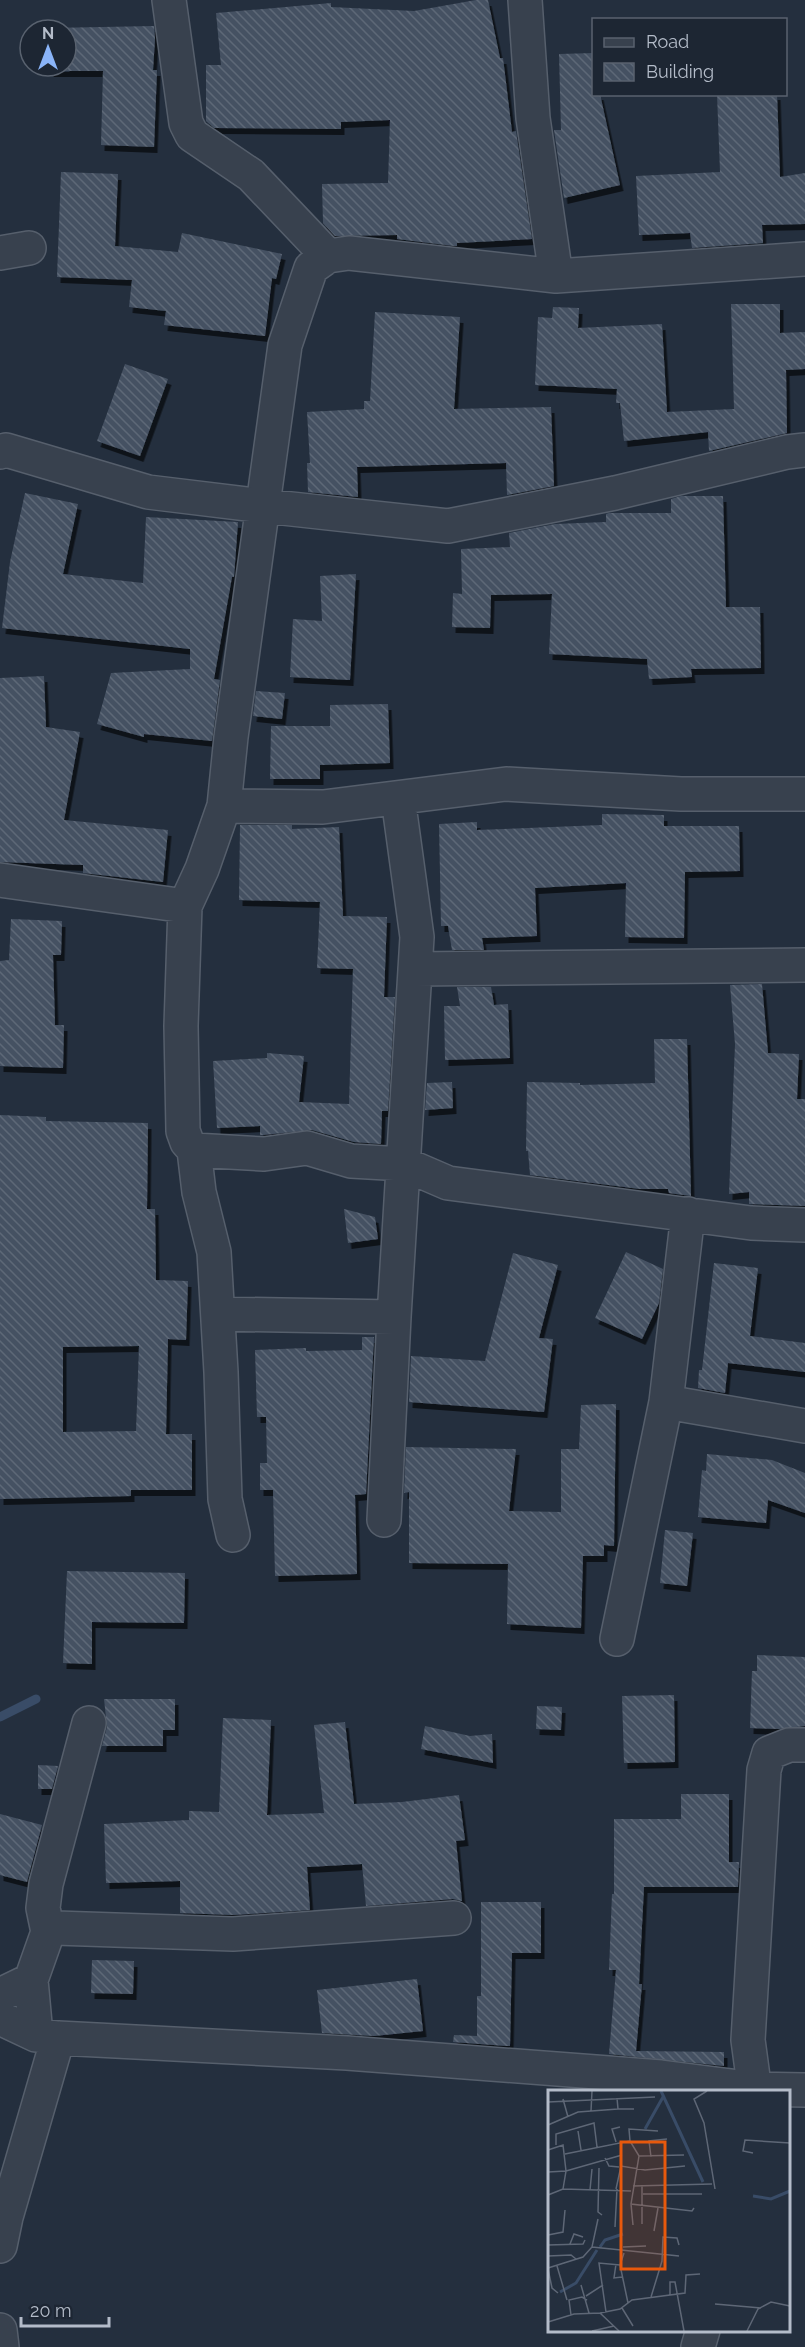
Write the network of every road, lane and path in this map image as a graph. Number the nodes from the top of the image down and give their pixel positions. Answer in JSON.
{"nodes":[{"id":1,"x":169,"y":0,"type":"edge"},
{"id":2,"x":525,"y":0,"type":"edge"},
{"id":3,"x":328,"y":256,"type":"junction"},
{"id":4,"x":805,"y":259,"type":"edge"},
{"id":5,"x":556,"y":276,"type":"junction"},
{"id":6,"x":805,"y":450,"type":"edge"},
{"id":7,"x":0,"y":452,"type":"edge"},
{"id":8,"x":264,"y":506,"type":"junction"},
{"id":9,"x":805,"y":794,"type":"edge"},
{"id":10,"x":398,"y":798,"type":"junction"},
{"id":11,"x":224,"y":806,"type":"junction"},
{"id":12,"x":0,"y":880,"type":"edge"},
{"id":13,"x":185,"y":906,"type":"junction"},
{"id":14,"x":805,"y":965,"type":"edge"},
{"id":15,"x":415,"y":969,"type":"junction"},
{"id":16,"x":194,"y":1150,"type":"junction"},
{"id":17,"x":404,"y":1164,"type":"junction"},
{"id":18,"x":688,"y":1214,"type":"junction"},
{"id":19,"x":805,"y":1225,"type":"edge"},
{"id":20,"x":218,"y":1314,"type":"junction"},
{"id":21,"x":394,"y":1317,"type":"junction"},
{"id":22,"x":666,"y":1402,"type":"junction"},
{"id":23,"x":805,"y":1426,"type":"edge"},
{"id":24,"x":384,"y":1520,"type":"dead end"},
{"id":25,"x":233,"y":1535,"type":"dead end"},
{"id":26,"x":617,"y":1639,"type":"dead end"},
{"id":27,"x":89,"y":1723,"type":"dead end"},
{"id":28,"x":805,"y":1745,"type":"edge"},
{"id":29,"x":454,"y":1918,"type":"dead end"},
{"id":30,"x":48,"y":1932,"type":"junction"},
{"id":31,"x":31,"y":1980,"type":"junction"},
{"id":32,"x":0,"y":1995,"type":"edge"},
{"id":33,"x":0,"y":2018,"type":"edge"},
{"id":34,"x":47,"y":2037,"type":"junction"},
{"id":35,"x":755,"y":2090,"type":"edge"},
{"id":36,"x":805,"y":2090,"type":"edge"},
{"id":37,"x":0,"y":2246,"type":"edge"},
{"id":38,"x":0,"y":2330,"type":"edge"},
{"id":39,"x":703,"y":2332,"type":"edge"},
{"id":40,"x":2,"y":2347,"type":"edge"},
{"id":41,"x":698,"y":2347,"type":"edge"}],
"edges":[{"from":1,"to":3,"type":"street"},
{"from":2,"to":5,"type":"street"},
{"from":3,"to":5,"type":"street"},
{"from":3,"to":8,"type":"street"},
{"from":4,"to":5,"type":"street"},
{"from":6,"to":8,"type":"street"},
{"from":7,"to":8,"type":"street"},
{"from":8,"to":11,"type":"street"},
{"from":9,"to":10,"type":"street"},
{"from":10,"to":11,"type":"street"},
{"from":10,"to":15,"type":"street"},
{"from":11,"to":13,"type":"street"},
{"from":12,"to":13,"type":"street"},
{"from":13,"to":16,"type":"street"},
{"from":14,"to":15,"type":"street"},
{"from":15,"to":17,"type":"street"},
{"from":16,"to":17,"type":"street"},
{"from":16,"to":20,"type":"street"},
{"from":17,"to":18,"type":"street"},
{"from":17,"to":21,"type":"street"},
{"from":18,"to":19,"type":"street"},
{"from":18,"to":22,"type":"street"},
{"from":20,"to":21,"type":"street"},
{"from":20,"to":25,"type":"street"},
{"from":21,"to":24,"type":"street"},
{"from":22,"to":23,"type":"street"},
{"from":22,"to":26,"type":"street"},
{"from":27,"to":30,"type":"street"},
{"from":28,"to":35,"type":"street"},
{"from":29,"to":30,"type":"street"},
{"from":30,"to":31,"type":"street"},
{"from":31,"to":32,"type":"street"},
{"from":31,"to":34,"type":"street"},
{"from":33,"to":34,"type":"street"},
{"from":34,"to":35,"type":"street"},
{"from":34,"to":37,"type":"street"},
{"from":35,"to":36,"type":"street"},
{"from":38,"to":40,"type":"street"},
{"from":39,"to":41,"type":"street"}]}
